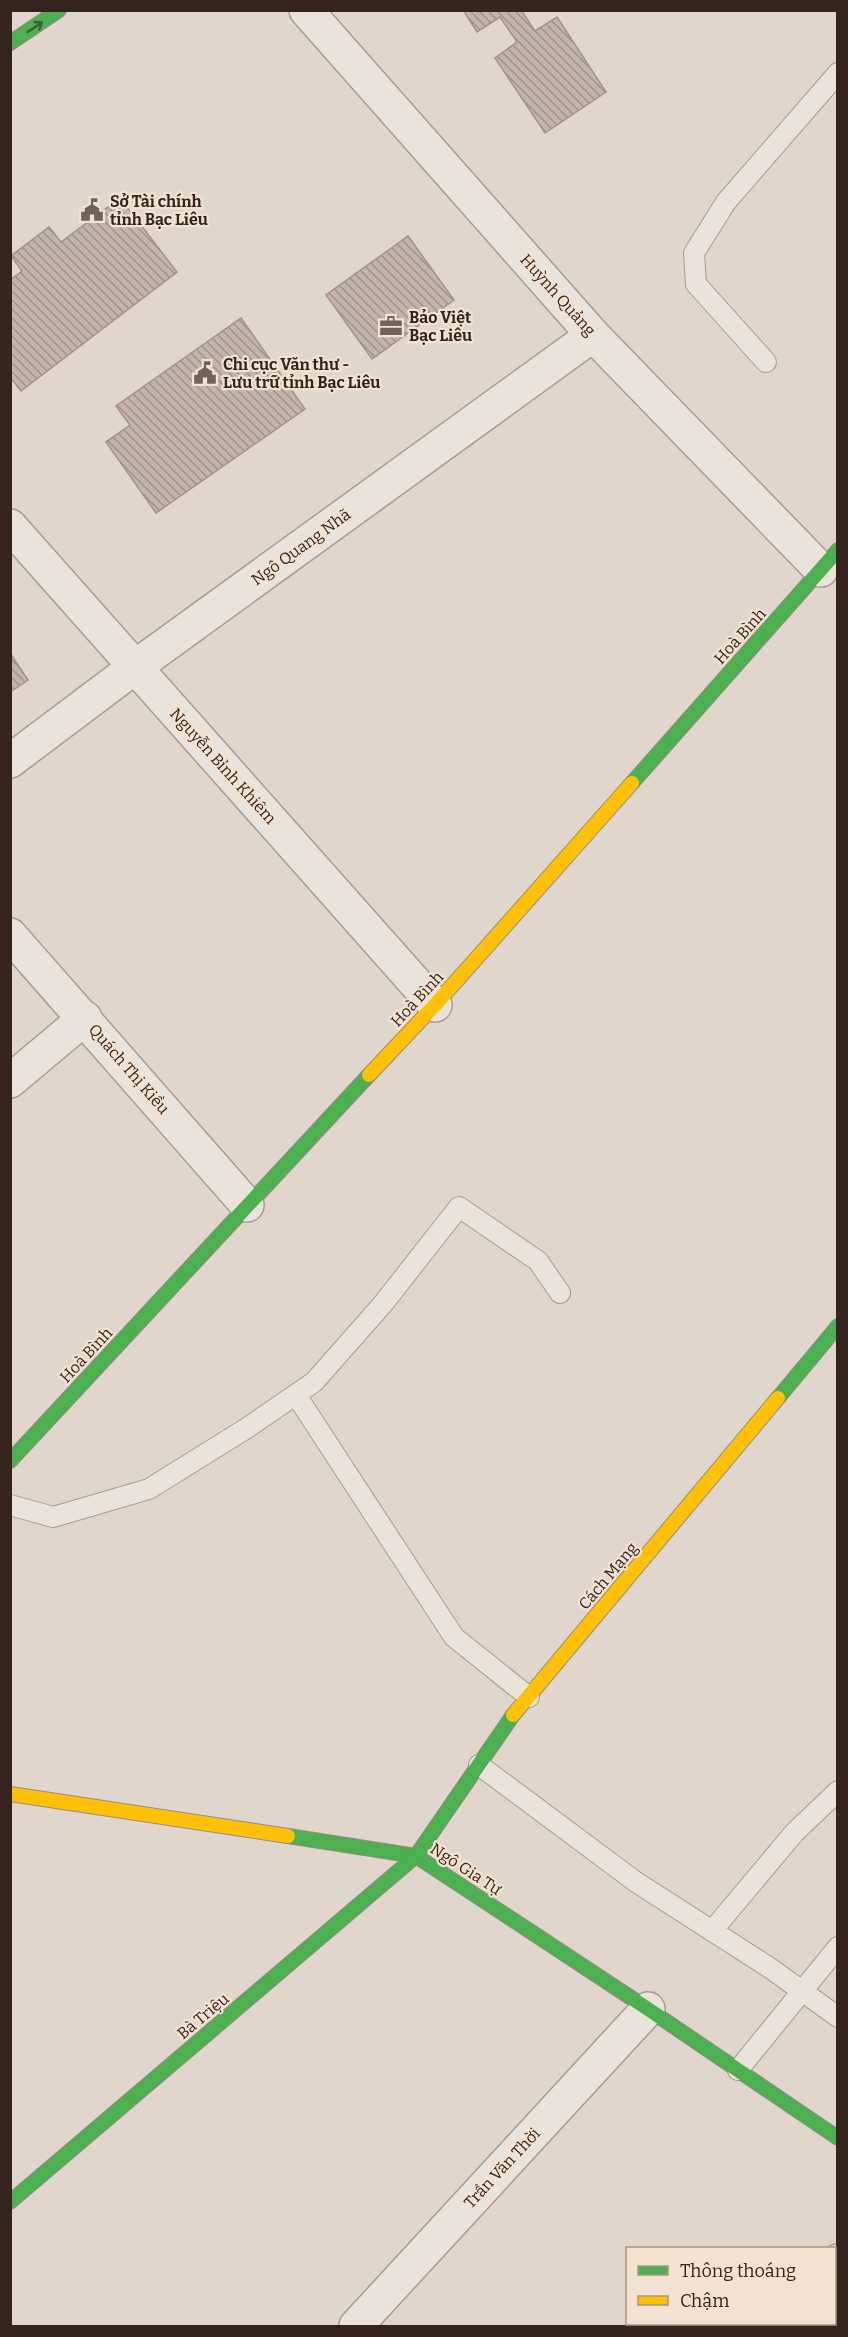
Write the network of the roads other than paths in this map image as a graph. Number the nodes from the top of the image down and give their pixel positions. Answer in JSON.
{"nodes":[{"id":1,"x":59,"y":10,"type":"edge"},
{"id":2,"x":306,"y":10,"type":"edge"},
{"id":3,"x":10,"y":43,"type":"edge"},
{"id":4,"x":837,"y":73,"type":"edge"},
{"id":5,"x":593,"y":335,"type":"junction"},
{"id":6,"x":766,"y":362,"type":"dead end"},
{"id":7,"x":10,"y":526,"type":"edge"},
{"id":8,"x":829,"y":560,"type":"edge"},
{"id":9,"x":135,"y":667,"type":"junction"},
{"id":10,"x":10,"y":761,"type":"edge"},
{"id":11,"x":10,"y":935,"type":"edge"},
{"id":12,"x":435,"y":1005,"type":"junction"},
{"id":13,"x":84,"y":1018,"type":"junction"},
{"id":14,"x":10,"y":1081,"type":"edge"},
{"id":15,"x":247,"y":1205,"type":"junction"},
{"id":16,"x":560,"y":1293,"type":"dead end"},
{"id":17,"x":837,"y":1326,"type":"edge"},
{"id":18,"x":296,"y":1395,"type":"junction"},
{"id":19,"x":10,"y":1461,"type":"edge"},
{"id":20,"x":10,"y":1505,"type":"edge"},
{"id":21,"x":528,"y":1697,"type":"junction"},
{"id":22,"x":479,"y":1764,"type":"junction"},
{"id":23,"x":837,"y":1791,"type":"edge"},
{"id":24,"x":10,"y":1794,"type":"edge"},
{"id":25,"x":416,"y":1856,"type":"junction"},
{"id":26,"x":712,"y":1931,"type":"junction"},
{"id":27,"x":837,"y":1947,"type":"edge"},
{"id":28,"x":802,"y":1991,"type":"junction"},
{"id":29,"x":648,"y":2009,"type":"junction"},
{"id":30,"x":837,"y":2017,"type":"edge"},
{"id":31,"x":738,"y":2070,"type":"junction"},
{"id":32,"x":837,"y":2138,"type":"edge"},
{"id":33,"x":10,"y":2202,"type":"edge"},
{"id":34,"x":356,"y":2326,"type":"edge"}],
"edges":[{"from":3,"to":1,"type":"street","one_way":true},
{"from":2,"to":5,"type":"street","name":"Huỳnh Quảng"},
{"from":4,"to":6,"type":"lane"},
{"from":5,"to":8,"type":"street","name":"Huỳnh Quảng"},
{"from":5,"to":9,"type":"street","name":"Ngô Quang Nhã"},
{"from":7,"to":9,"type":"street","name":"Nguyễn Bỉnh Khiêm"},
{"from":8,"to":12,"type":"street","name":"Hoà Bình"},
{"from":9,"to":10,"type":"street","name":"Ngô Quang Nhã"},
{"from":9,"to":12,"type":"street","name":"Nguyễn Bỉnh Khiêm"},
{"from":11,"to":13,"type":"street","name":"Quách Thị Kiều"},
{"from":12,"to":15,"type":"street","name":"Hoà Bình"},
{"from":13,"to":14,"type":"street"},
{"from":13,"to":15,"type":"street","name":"Quách Thị Kiều"},
{"from":15,"to":19,"type":"street","name":"Hoà Bình"},
{"from":16,"to":18,"type":"lane"},
{"from":17,"to":21,"type":"street","name":"Cách Mạng"},
{"from":18,"to":20,"type":"lane"},
{"from":18,"to":21,"type":"lane"},
{"from":21,"to":22,"type":"street","name":"Cách Mạng"},
{"from":22,"to":25,"type":"street","name":"Cách Mạng"},
{"from":22,"to":26,"type":"lane"},
{"from":23,"to":26,"type":"lane"},
{"from":24,"to":25,"type":"street","name":"Ngô Gia Tự"},
{"from":25,"to":29,"type":"street","name":"Ngô Gia Tự"},
{"from":25,"to":33,"type":"street","name":"Bà Triệu"},
{"from":26,"to":28,"type":"lane"},
{"from":27,"to":28,"type":"lane"},
{"from":28,"to":30,"type":"lane"},
{"from":28,"to":31,"type":"lane"},
{"from":29,"to":31,"type":"street","name":"Ngô Gia Tự"},
{"from":29,"to":34,"type":"street","name":"Trần Văn Thời"},
{"from":31,"to":32,"type":"street","name":"Ngô Gia Tự"}]}
